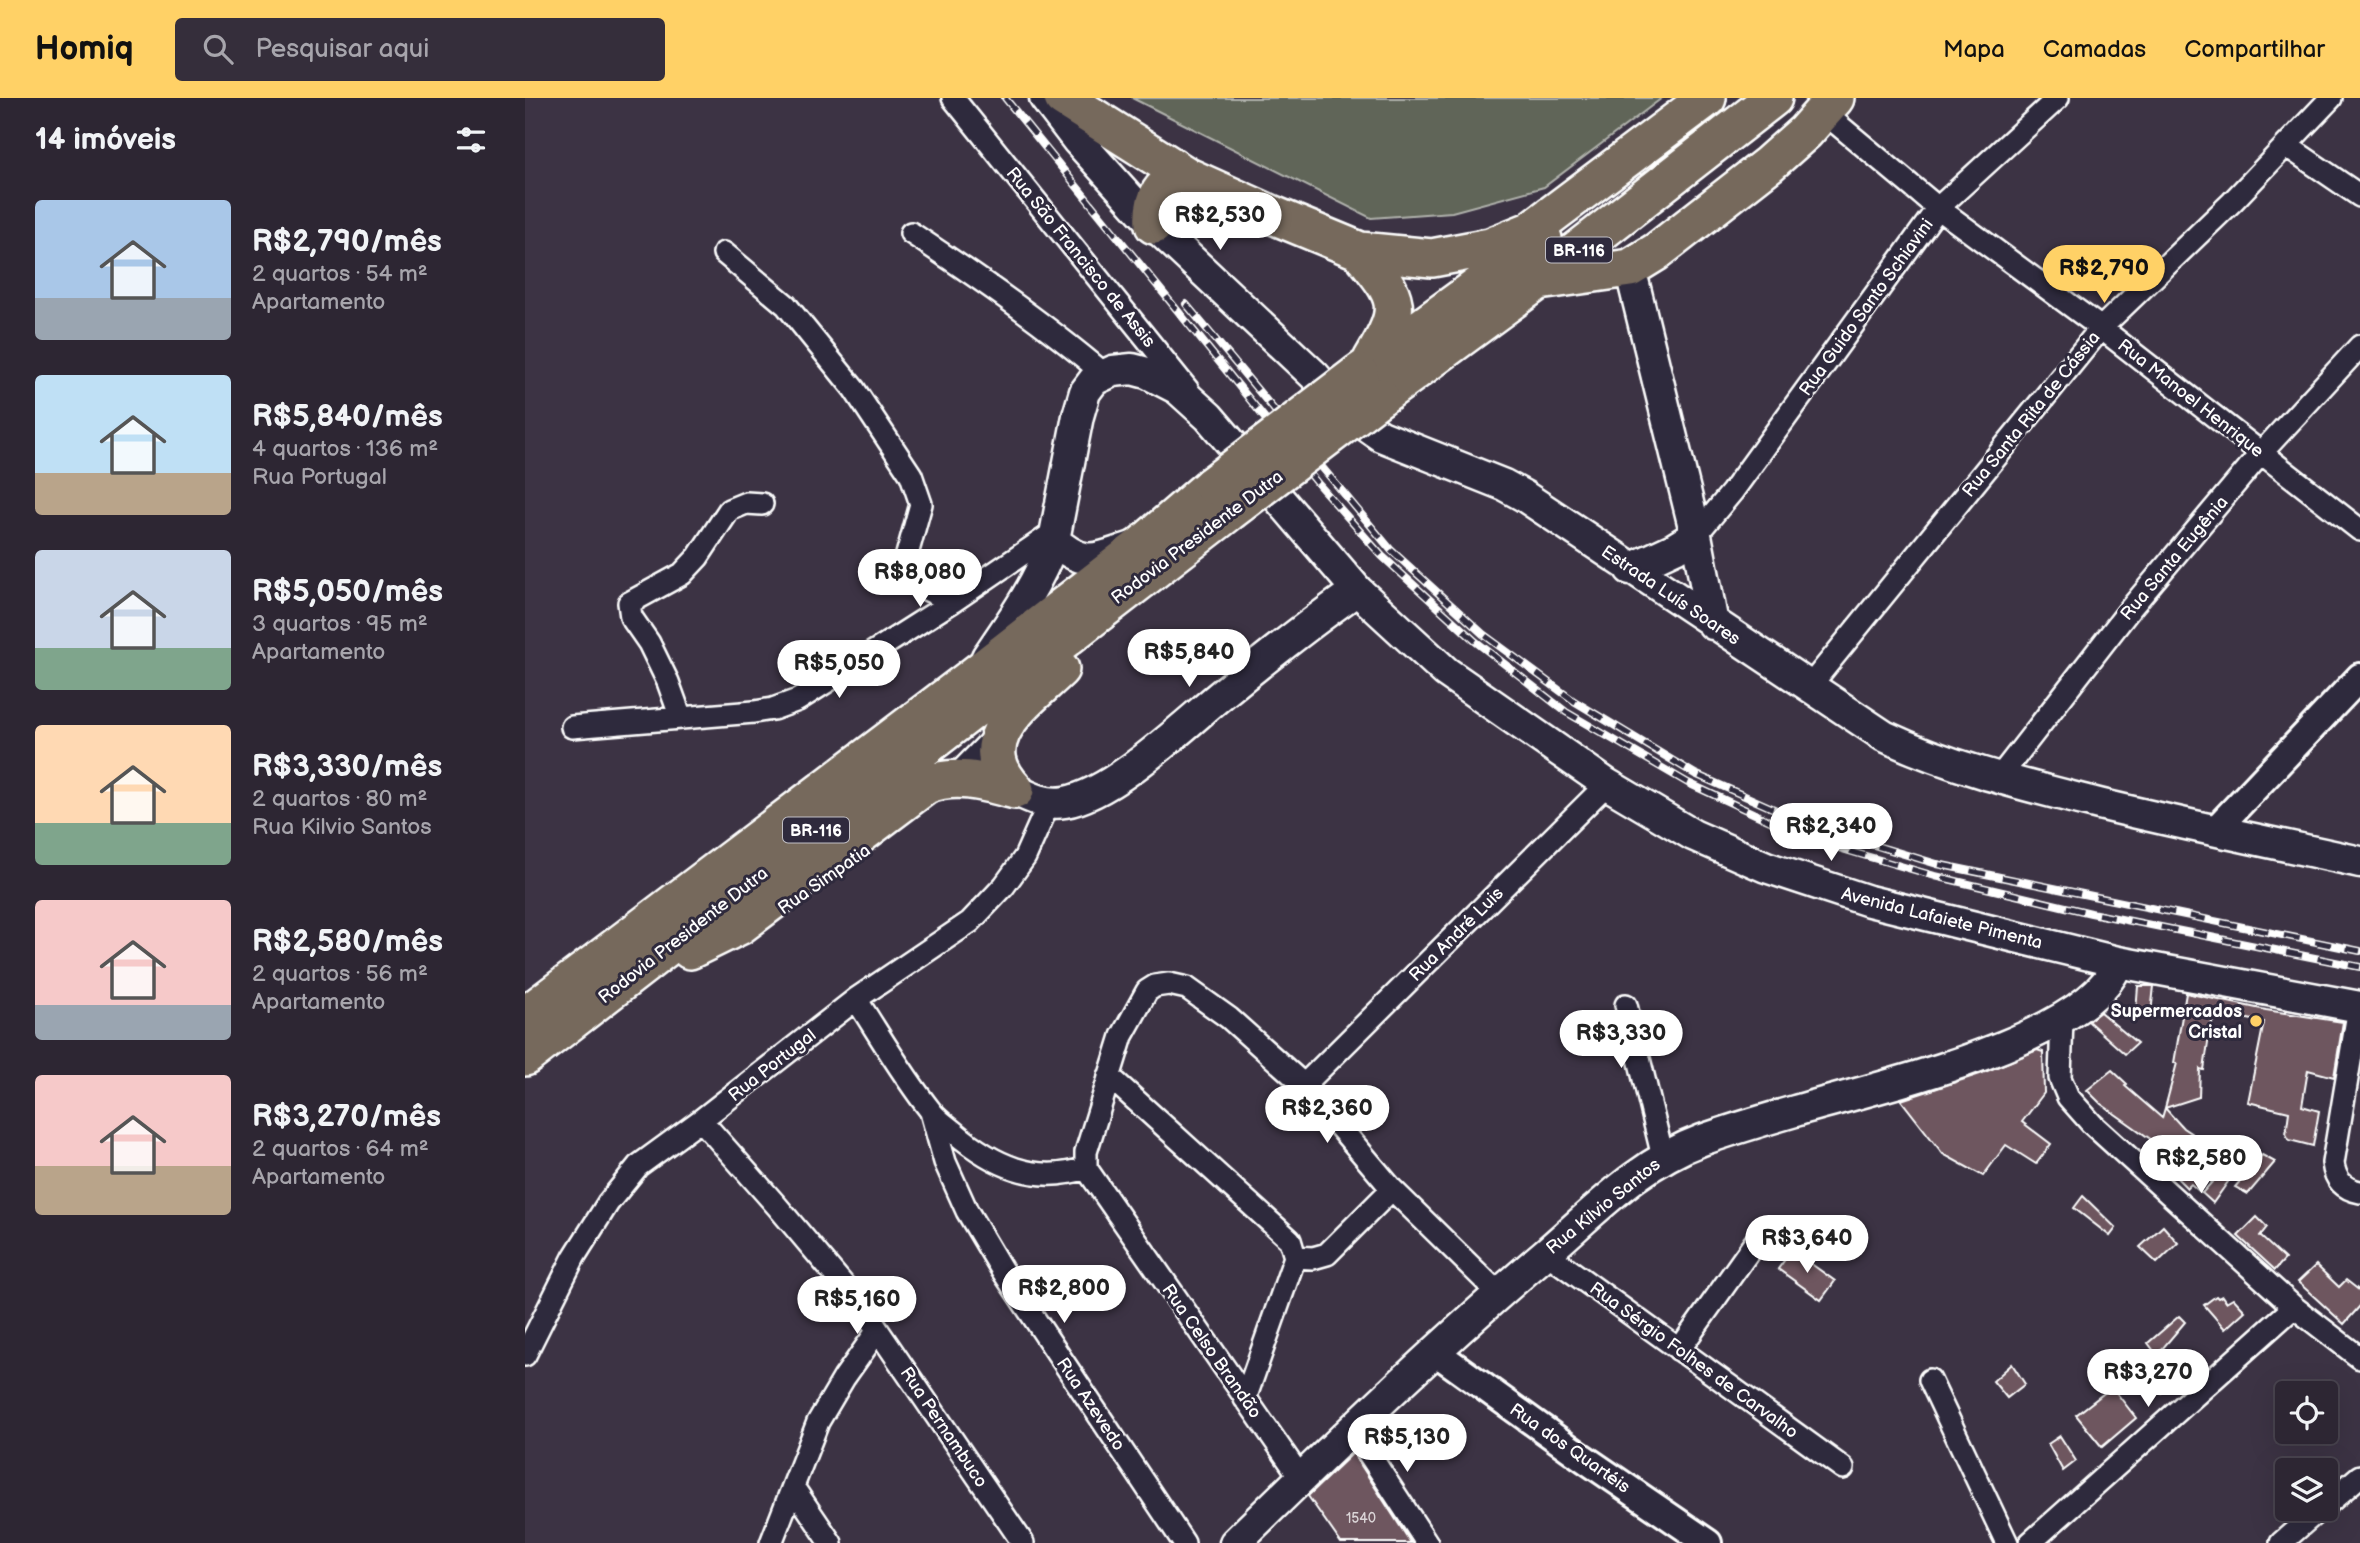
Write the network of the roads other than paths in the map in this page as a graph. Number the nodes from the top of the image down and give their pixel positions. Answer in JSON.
{"nodes":[{"id":1,"x":953,"y":98,"type":"edge"},
{"id":2,"x":1045,"y":98,"type":"edge"},
{"id":3,"x":1063,"y":98,"type":"edge"},
{"id":4,"x":1707,"y":98,"type":"edge"},
{"id":5,"x":1728,"y":98,"type":"edge"},
{"id":6,"x":1773,"y":98,"type":"edge"},
{"id":7,"x":2058,"y":98,"type":"edge"},
{"id":8,"x":2331,"y":98,"type":"edge"},
{"id":9,"x":1829,"y":105,"type":"edge"},
{"id":10,"x":2287,"y":146,"type":"junction"},
{"id":11,"x":1188,"y":177,"type":"junction"},
{"id":12,"x":2360,"y":196,"type":"edge"},
{"id":13,"x":1938,"y":208,"type":"junction"},
{"id":14,"x":1154,"y":225,"type":"junction"},
{"id":15,"x":911,"y":233,"type":"dead end"},
{"id":16,"x":1360,"y":251,"type":"junction"},
{"id":17,"x":724,"y":253,"type":"dead end"},
{"id":18,"x":1630,"y":268,"type":"junction"},
{"id":19,"x":1538,"y":281,"type":"junction"},
{"id":20,"x":2101,"y":328,"type":"junction"},
{"id":21,"x":2360,"y":346,"type":"edge"},
{"id":22,"x":1104,"y":374,"type":"junction"},
{"id":23,"x":1370,"y":378,"type":"junction"},
{"id":24,"x":1209,"y":417,"type":"junction"},
{"id":25,"x":2262,"y":452,"type":"junction"},
{"id":26,"x":1220,"y":498,"type":"junction"},
{"id":27,"x":762,"y":504,"type":"dead end"},
{"id":28,"x":2360,"y":530,"type":"edge"},
{"id":29,"x":1696,"y":535,"type":"junction"},
{"id":30,"x":1055,"y":536,"type":"junction"},
{"id":31,"x":1142,"y":545,"type":"junction"},
{"id":32,"x":1630,"y":569,"type":"junction"},
{"id":33,"x":1134,"y":585,"type":"junction"},
{"id":34,"x":1357,"y":590,"type":"junction"},
{"id":35,"x":952,"y":602,"type":"junction"},
{"id":36,"x":1713,"y":624,"type":"junction"},
{"id":37,"x":2360,"y":677,"type":"edge"},
{"id":38,"x":971,"y":678,"type":"junction"},
{"id":39,"x":1809,"y":687,"type":"junction"},
{"id":40,"x":681,"y":718,"type":"junction"},
{"id":41,"x":572,"y":727,"type":"dead end"},
{"id":42,"x":1001,"y":730,"type":"junction"},
{"id":43,"x":954,"y":779,"type":"junction"},
{"id":44,"x":1999,"y":779,"type":"junction"},
{"id":45,"x":1607,"y":784,"type":"junction"},
{"id":46,"x":1015,"y":790,"type":"junction"},
{"id":47,"x":1049,"y":803,"type":"junction"},
{"id":48,"x":2215,"y":830,"type":"junction"},
{"id":49,"x":2360,"y":862,"type":"edge"},
{"id":50,"x":2118,"y":962,"type":"junction"},
{"id":51,"x":620,"y":985,"type":"junction"},
{"id":52,"x":856,"y":999,"type":"junction"},
{"id":53,"x":527,"y":1002,"type":"edge"},
{"id":54,"x":1626,"y":1006,"type":"dead end"},
{"id":55,"x":2360,"y":1007,"type":"edge"},
{"id":56,"x":2062,"y":1018,"type":"junction"},
{"id":57,"x":525,"y":1057,"type":"edge"},
{"id":58,"x":1109,"y":1076,"type":"junction"},
{"id":59,"x":1304,"y":1085,"type":"junction"},
{"id":60,"x":931,"y":1112,"type":"junction"},
{"id":61,"x":701,"y":1120,"type":"junction"},
{"id":62,"x":1663,"y":1157,"type":"junction"},
{"id":63,"x":1086,"y":1168,"type":"junction"},
{"id":64,"x":1392,"y":1189,"type":"junction"},
{"id":65,"x":2360,"y":1192,"type":"edge"},
{"id":66,"x":1756,"y":1241,"type":"dead end"},
{"id":67,"x":1546,"y":1253,"type":"junction"},
{"id":68,"x":1295,"y":1257,"type":"junction"},
{"id":69,"x":1498,"y":1293,"type":"junction"},
{"id":70,"x":2294,"y":1307,"type":"junction"},
{"id":71,"x":878,"y":1330,"type":"junction"},
{"id":72,"x":1434,"y":1350,"type":"junction"},
{"id":73,"x":1679,"y":1350,"type":"junction"},
{"id":74,"x":525,"y":1355,"type":"edge"},
{"id":75,"x":2360,"y":1358,"type":"edge"},
{"id":76,"x":1930,"y":1380,"type":"dead end"},
{"id":77,"x":1245,"y":1399,"type":"junction"},
{"id":78,"x":1352,"y":1428,"type":"junction"},
{"id":79,"x":1843,"y":1468,"type":"dead end"},
{"id":80,"x":2360,"y":1476,"type":"edge"},
{"id":81,"x":1301,"y":1478,"type":"junction"},
{"id":82,"x":793,"y":1487,"type":"junction"},
{"id":83,"x":2338,"y":1495,"type":"edge"},
{"id":84,"x":2307,"y":1521,"type":"edge"},
{"id":85,"x":771,"y":1543,"type":"edge"},
{"id":86,"x":831,"y":1543,"type":"edge"},
{"id":87,"x":1023,"y":1543,"type":"edge"},
{"id":88,"x":1184,"y":1543,"type":"edge"},
{"id":89,"x":1235,"y":1543,"type":"edge"},
{"id":90,"x":1427,"y":1543,"type":"edge"},
{"id":91,"x":1708,"y":1543,"type":"edge"},
{"id":92,"x":2007,"y":1543,"type":"edge"},
{"id":93,"x":2030,"y":1543,"type":"edge"},
{"id":94,"x":2281,"y":1543,"type":"edge"}],
"edges":[{"from":1,"to":24,"type":"street","name":"Rua São Francisco de Assis"},
{"from":2,"to":14,"type":"main road","name":"Estrada Luís Soares"},
{"from":3,"to":11,"type":"highway"},
{"from":4,"to":16,"type":"highway"},
{"from":5,"to":23,"type":"highway","name":"Rodovia Presidente Dutra","number":"BR-116"},
{"from":6,"to":19,"type":"highway","name":"Rodovia Presidente Dutra","number":"BR-116"},
{"from":7,"to":13,"type":"street","name":"Rua Guido Santo Schiavini"},
{"from":8,"to":10,"type":"street","name":"Rua Santa Rita de Cássia"},
{"from":9,"to":13,"type":"street","name":"Rua Manoel Henrique"},
{"from":9,"to":18,"type":"highway"},
{"from":10,"to":12,"type":"street"},
{"from":10,"to":20,"type":"street","name":"Rua Santa Rita de Cássia"},
{"from":11,"to":14,"type":"highway"},
{"from":11,"to":16,"type":"highway"},
{"from":13,"to":20,"type":"street","name":"Rua Manoel Henrique"},
{"from":13,"to":29,"type":"street","name":"Rua Guido Santo Schiavini"},
{"from":14,"to":32,"type":"main road","name":"Estrada Luís Soares"},
{"from":15,"to":22,"type":"street"},
{"from":16,"to":23,"type":"highway"},
{"from":17,"to":35,"type":"street"},
{"from":18,"to":19,"type":"highway"},
{"from":18,"to":29,"type":"main road"},
{"from":19,"to":23,"type":"highway","name":"Rodovia Presidente Dutra","number":"BR-116"},
{"from":20,"to":25,"type":"street","name":"Rua Manoel Henrique"},
{"from":20,"to":39,"type":"street","name":"Rua Santa Rita de Cássia"},
{"from":21,"to":25,"type":"street","name":"Rua Santa Eugênia"},
{"from":22,"to":24,"type":"main road","name":"Avenida Lafaiete Pimenta"},
{"from":22,"to":30,"type":"main road"},
{"from":23,"to":26,"type":"highway","name":"Rodovia Presidente Dutra","number":"BR-116","bridge":true},
{"from":24,"to":34,"type":"main road","name":"Avenida Lafaiete Pimenta"},
{"from":25,"to":28,"type":"street","name":"Rua Manoel Henrique"},
{"from":25,"to":44,"type":"street","name":"Rua Santa Eugênia"},
{"from":26,"to":31,"type":"highway","name":"Rodovia Presidente Dutra","number":"BR-116"},
{"from":26,"to":33,"type":"highway","name":"Rodovia Presidente Dutra","number":"BR-116"},
{"from":27,"to":40,"type":"street"},
{"from":29,"to":32,"type":"main road"},
{"from":29,"to":36,"type":"main road"},
{"from":30,"to":31,"type":"main road"},
{"from":30,"to":35,"type":"street"},
{"from":30,"to":38,"type":"main road"},
{"from":31,"to":38,"type":"highway","name":"Rodovia Presidente Dutra","number":"BR-116"},
{"from":32,"to":36,"type":"main road","name":"Estrada Luís Soares"},
{"from":33,"to":42,"type":"highway"},
{"from":33,"to":51,"type":"highway","name":"Rodovia Presidente Dutra","number":"BR-116"},
{"from":34,"to":45,"type":"main road","name":"Avenida Lafaiete Pimenta"},
{"from":34,"to":47,"type":"main road"},
{"from":35,"to":40,"type":"street"},
{"from":36,"to":39,"type":"main road","name":"Estrada Luís Soares"},
{"from":37,"to":48,"type":"street"},
{"from":38,"to":53,"type":"highway","name":"Rodovia Presidente Dutra","number":"BR-116"},
{"from":39,"to":44,"type":"main road","name":"Estrada Luís Soares"},
{"from":40,"to":41,"type":"street"},
{"from":42,"to":43,"type":"street"},
{"from":42,"to":46,"type":"highway"},
{"from":43,"to":46,"type":"highway"},
{"from":43,"to":51,"type":"highway"},
{"from":44,"to":48,"type":"main road","name":"Estrada Luís Soares"},
{"from":45,"to":50,"type":"main road","name":"Avenida Lafaiete Pimenta"},
{"from":45,"to":59,"type":"street","name":"Rua André Luis"},
{"from":46,"to":47,"type":"main road"},
{"from":47,"to":52,"type":"street","name":"Rua Portugal"},
{"from":48,"to":49,"type":"main road","name":"Estrada Luís Soares"},
{"from":50,"to":55,"type":"main road","name":"Avenida Lafaiete Pimenta"},
{"from":50,"to":56,"type":"main road","name":"Rua Kilvio Santos"},
{"from":51,"to":57,"type":"highway","name":"Rodovia Presidente Dutra","number":"BR-116"},
{"from":52,"to":60,"type":"street"},
{"from":52,"to":61,"type":"street","name":"Rua Portugal"},
{"from":54,"to":62,"type":"street"},
{"from":55,"to":65,"type":"street"},
{"from":56,"to":62,"type":"main road","name":"Rua Kilvio Santos"},
{"from":56,"to":70,"type":"street"},
{"from":58,"to":59,"type":"street"},
{"from":58,"to":63,"type":"street"},
{"from":58,"to":68,"type":"street"},
{"from":59,"to":64,"type":"street"},
{"from":60,"to":63,"type":"street"},
{"from":60,"to":88,"type":"street","name":"Rua Azevedo"},
{"from":61,"to":71,"type":"street","name":"Rua Pernambuco"},
{"from":61,"to":74,"type":"street","name":"Rua Portugal"},
{"from":62,"to":67,"type":"main road","name":"Rua Kilvio Santos"},
{"from":63,"to":77,"type":"street","name":"Rua Celso Brandão"},
{"from":64,"to":68,"type":"street"},
{"from":64,"to":69,"type":"street"},
{"from":66,"to":73,"type":"street"},
{"from":67,"to":69,"type":"main road","name":"Rua Kilvio Santos"},
{"from":67,"to":73,"type":"street","name":"Rua Sérgio Folhes de Carvalho"},
{"from":68,"to":77,"type":"street"},
{"from":69,"to":72,"type":"main road","name":"Rua Kilvio Santos"},
{"from":70,"to":75,"type":"street"},
{"from":70,"to":93,"type":"street"},
{"from":71,"to":82,"type":"street"},
{"from":71,"to":87,"type":"street","name":"Rua Pernambuco"},
{"from":72,"to":78,"type":"main road","name":"Rua Kilvio Santos"},
{"from":72,"to":91,"type":"street","name":"Rua dos Quartéis"},
{"from":73,"to":79,"type":"street","name":"Rua Sérgio Folhes de Carvalho"},
{"from":76,"to":92,"type":"street"},
{"from":77,"to":81,"type":"street","name":"Rua Celso Brandão"},
{"from":78,"to":81,"type":"main road","name":"Rua Kilvio Santos"},
{"from":78,"to":90,"type":"street"},
{"from":80,"to":83,"type":"street"},
{"from":81,"to":89,"type":"main road","name":"Rua Kilvio Santos"},
{"from":82,"to":85,"type":"street"},
{"from":82,"to":86,"type":"street"},
{"from":84,"to":94,"type":"street"}]}
